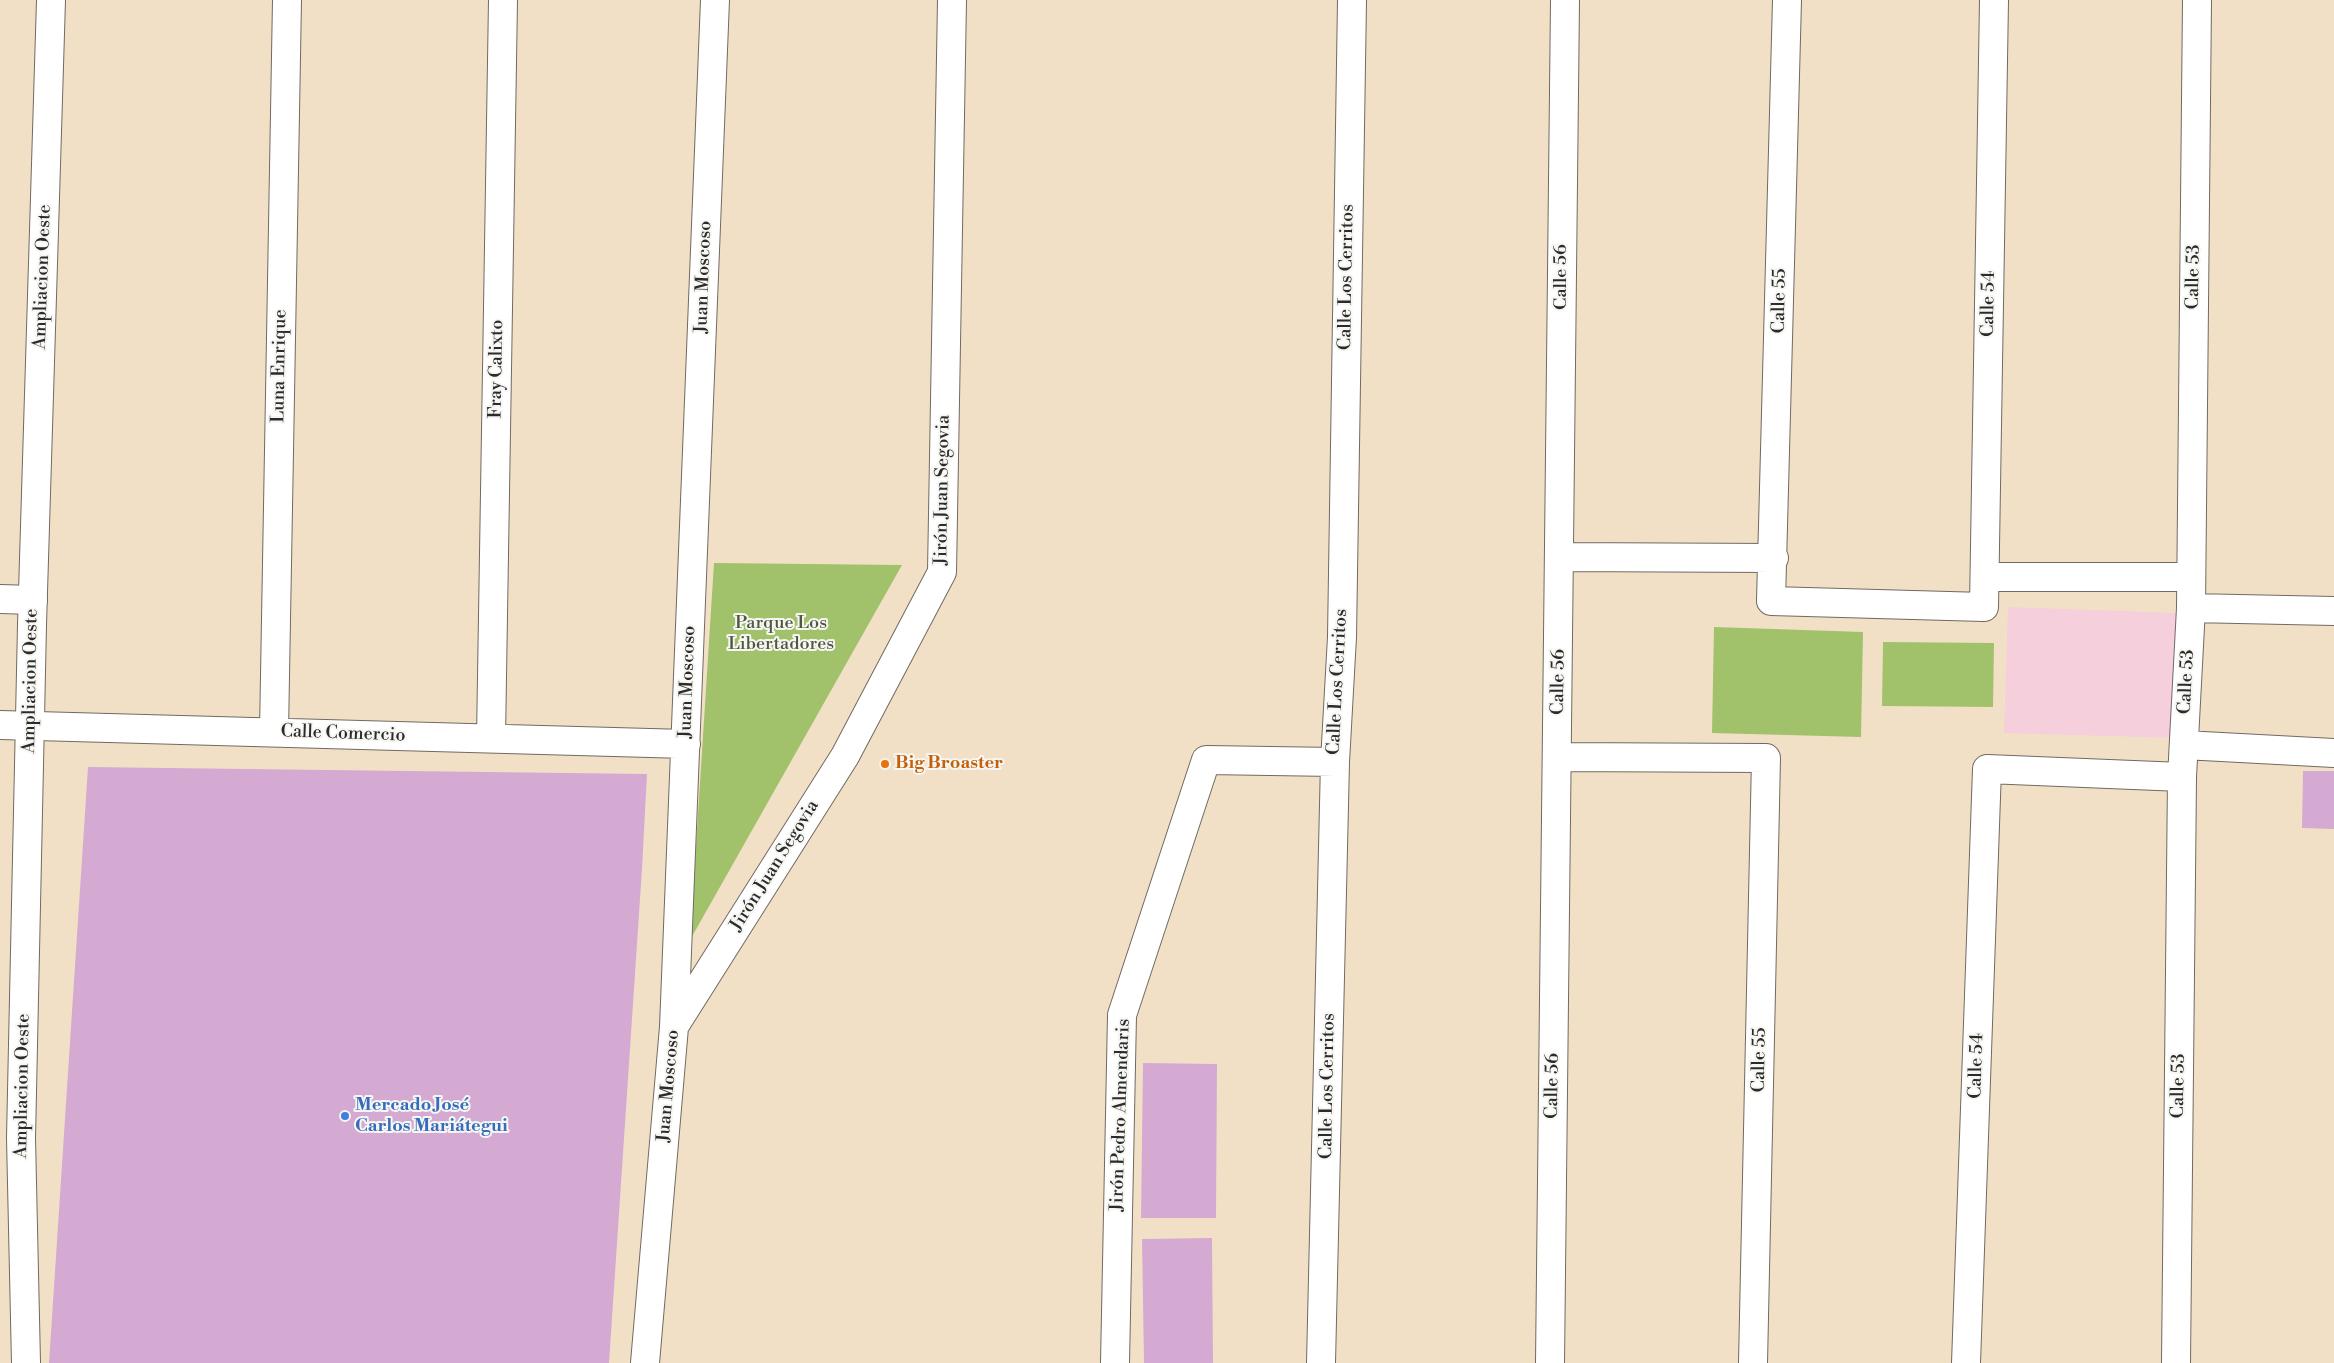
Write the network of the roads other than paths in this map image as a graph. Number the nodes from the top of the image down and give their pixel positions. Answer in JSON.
{"nodes":[{"id":1,"x":51,"y":0,"type":"edge"},
{"id":2,"x":288,"y":0,"type":"edge"},
{"id":3,"x":503,"y":0,"type":"edge"},
{"id":4,"x":714,"y":0,"type":"edge"},
{"id":5,"x":952,"y":0,"type":"edge"},
{"id":6,"x":1352,"y":0,"type":"edge"},
{"id":7,"x":1564,"y":0,"type":"edge"},
{"id":8,"x":1787,"y":0,"type":"edge"},
{"id":9,"x":1994,"y":0,"type":"edge"},
{"id":10,"x":2197,"y":0,"type":"edge"},
{"id":11,"x":1560,"y":557,"type":"junction"},
{"id":12,"x":1774,"y":558,"type":"junction"},
{"id":13,"x":1985,"y":577,"type":"junction"},
{"id":14,"x":2191,"y":577,"type":"junction"},
{"id":15,"x":0,"y":599,"type":"edge"},
{"id":16,"x":34,"y":600,"type":"junction"},
{"id":17,"x":1984,"y":607,"type":"joint"},
{"id":18,"x":2191,"y":608,"type":"junction"},
{"id":19,"x":2334,"y":610,"type":"edge"},
{"id":20,"x":0,"y":725,"type":"edge"},
{"id":21,"x":30,"y":725,"type":"junction"},
{"id":22,"x":274,"y":732,"type":"junction"},
{"id":23,"x":490,"y":738,"type":"junction"},
{"id":24,"x":686,"y":744,"type":"junction"},
{"id":25,"x":2184,"y":745,"type":"junction"},
{"id":26,"x":2334,"y":752,"type":"edge"},
{"id":27,"x":1558,"y":757,"type":"junction"},
{"id":28,"x":1335,"y":762,"type":"junction"},
{"id":29,"x":2182,"y":777,"type":"junction"},
{"id":30,"x":674,"y":1027,"type":"junction"},
{"id":31,"x":26,"y":1363,"type":"edge"},
{"id":32,"x":646,"y":1363,"type":"edge"},
{"id":33,"x":1115,"y":1363,"type":"edge"},
{"id":34,"x":1321,"y":1363,"type":"edge"},
{"id":35,"x":1550,"y":1363,"type":"edge"},
{"id":36,"x":1753,"y":1363,"type":"edge"},
{"id":37,"x":1966,"y":1363,"type":"edge"},
{"id":38,"x":2176,"y":1363,"type":"edge"}],
"edges":[{"from":1,"to":16,"type":"street","name":"Ampliacion Oeste"},
{"from":2,"to":22,"type":"street","name":"Luna Enrique"},
{"from":3,"to":23,"type":"street","name":"Fray Calixto"},
{"from":4,"to":24,"type":"street","name":"Juan Moscoso"},
{"from":5,"to":30,"type":"street","name":"Jirón Juan Segovia"},
{"from":6,"to":28,"type":"street","name":"Calle Los Cerritos"},
{"from":7,"to":11,"type":"street","name":"Calle 56"},
{"from":8,"to":12,"type":"street","name":"Calle 55"},
{"from":9,"to":13,"type":"street","name":"Calle 54"},
{"from":10,"to":14,"type":"street","name":"Calle 53"},
{"from":11,"to":12,"type":"street"},
{"from":11,"to":27,"type":"street","name":"Calle 56"},
{"from":12,"to":17,"type":"street","name":"Calle 55"},
{"from":13,"to":14,"type":"street"},
{"from":13,"to":17,"type":"street","name":"Calle 54"},
{"from":14,"to":18,"type":"street","name":"Calle 53"},
{"from":15,"to":16,"type":"street"},
{"from":16,"to":21,"type":"street","name":"Ampliacion Oeste"},
{"from":18,"to":19,"type":"street"},
{"from":18,"to":25,"type":"street","name":"Calle 53"},
{"from":20,"to":21,"type":"street","name":"Calle Comercio"},
{"from":21,"to":22,"type":"street","name":"Calle Comercio"},
{"from":21,"to":31,"type":"street","name":"Ampliacion Oeste"},
{"from":22,"to":23,"type":"street","name":"Calle Comercio"},
{"from":23,"to":24,"type":"street","name":"Calle Comercio"},
{"from":24,"to":30,"type":"street","name":"Juan Moscoso"},
{"from":25,"to":26,"type":"street"},
{"from":25,"to":29,"type":"street","name":"Calle 53"},
{"from":27,"to":35,"type":"street","name":"Calle 56"},
{"from":27,"to":36,"type":"street","name":"Calle 55"},
{"from":28,"to":33,"type":"street","name":"Jirón Pedro Almendaris"},
{"from":28,"to":34,"type":"street","name":"Calle Los Cerritos"},
{"from":29,"to":37,"type":"street","name":"Calle 54"},
{"from":29,"to":38,"type":"street","name":"Calle 53"},
{"from":30,"to":32,"type":"street","name":"Juan Moscoso"}]}
